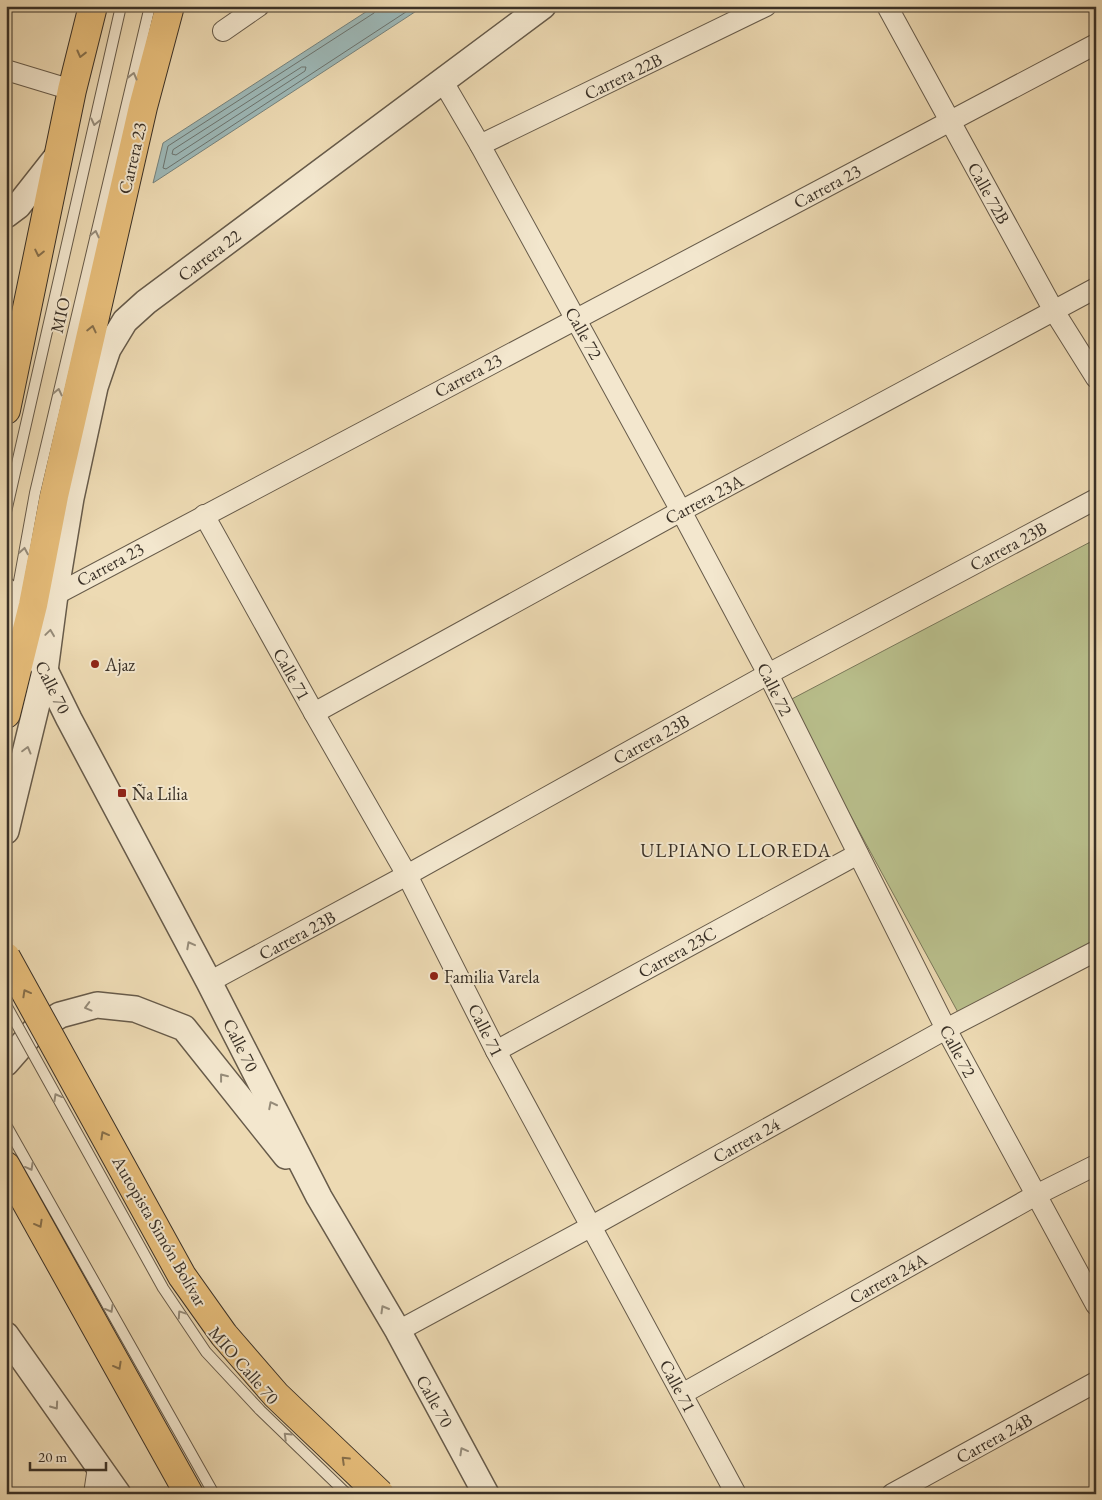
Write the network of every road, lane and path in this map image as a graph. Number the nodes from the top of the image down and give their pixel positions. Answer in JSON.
{"nodes":[{"id":1,"x":92,"y":6,"type":"edge"},
{"id":2,"x":121,"y":6,"type":"edge"},
{"id":3,"x":150,"y":6,"type":"edge"},
{"id":4,"x":170,"y":6,"type":"edge"},
{"id":5,"x":258,"y":6,"type":"edge"},
{"id":6,"x":543,"y":6,"type":"edge"},
{"id":7,"x":766,"y":6,"type":"edge"},
{"id":8,"x":887,"y":6,"type":"edge"},
{"id":9,"x":223,"y":31,"type":"dead end"},
{"id":10,"x":1096,"y":44,"type":"edge"},
{"id":11,"x":6,"y":70,"type":"edge"},
{"id":12,"x":442,"y":80,"type":"junction"},
{"id":13,"x":72,"y":90,"type":"junction"},
{"id":14,"x":950,"y":121,"type":"junction"},
{"id":15,"x":480,"y":145,"type":"junction"},
{"id":16,"x":59,"y":154,"type":"junction"},
{"id":17,"x":6,"y":215,"type":"edge"},
{"id":18,"x":1096,"y":288,"type":"edge"},
{"id":19,"x":1054,"y":311,"type":"junction"},
{"id":20,"x":576,"y":318,"type":"junction"},
{"id":21,"x":1096,"y":378,"type":"edge"},
{"id":22,"x":6,"y":410,"type":"edge"},
{"id":23,"x":1096,"y":499,"type":"edge"},
{"id":24,"x":681,"y":511,"type":"junction"},
{"id":25,"x":6,"y":512,"type":"edge"},
{"id":26,"x":204,"y":515,"type":"junction"},
{"id":27,"x":27,"y":600,"type":"edge"},
{"id":28,"x":16,"y":633,"type":"edge"},
{"id":29,"x":45,"y":671,"type":"junction"},
{"id":30,"x":768,"y":674,"type":"junction"},
{"id":31,"x":314,"y":713,"type":"junction"},
{"id":32,"x":6,"y":714,"type":"edge"},
{"id":33,"x":6,"y":831,"type":"edge"},
{"id":34,"x":858,"y":854,"type":"junction"},
{"id":35,"x":408,"y":875,"type":"junction"},
{"id":36,"x":1096,"y":951,"type":"edge"},
{"id":37,"x":6,"y":957,"type":"edge"},
{"id":38,"x":209,"y":982,"type":"junction"},
{"id":39,"x":6,"y":1005,"type":"edge"},
{"id":40,"x":946,"y":1029,"type":"junction"},
{"id":41,"x":496,"y":1051,"type":"junction"},
{"id":42,"x":6,"y":1063,"type":"edge"},
{"id":43,"x":6,"y":1124,"type":"edge"},
{"id":44,"x":1096,"y":1165,"type":"edge"},
{"id":45,"x":6,"y":1166,"type":"edge"},
{"id":46,"x":1036,"y":1195,"type":"junction"},
{"id":47,"x":319,"y":1197,"type":"junction"},
{"id":48,"x":592,"y":1226,"type":"junction"},
{"id":49,"x":1096,"y":1305,"type":"edge"},
{"id":50,"x":398,"y":1331,"type":"junction"},
{"id":51,"x":6,"y":1335,"type":"edge"},
{"id":52,"x":6,"y":1354,"type":"edge"},
{"id":53,"x":28,"y":1366,"type":"junction"},
{"id":54,"x":1096,"y":1382,"type":"edge"},
{"id":55,"x":682,"y":1394,"type":"junction"},
{"id":56,"x":98,"y":1467,"type":"junction"},
{"id":57,"x":94,"y":1494,"type":"edge"},
{"id":58,"x":118,"y":1494,"type":"edge"},
{"id":59,"x":189,"y":1494,"type":"edge"},
{"id":60,"x":214,"y":1494,"type":"edge"},
{"id":61,"x":348,"y":1494,"type":"edge"},
{"id":62,"x":380,"y":1494,"type":"edge"},
{"id":63,"x":486,"y":1494,"type":"edge"},
{"id":64,"x":736,"y":1494,"type":"edge"},
{"id":65,"x":892,"y":1494,"type":"edge"}],
"edges":[{"from":1,"to":13,"type":"main road","one_way":true},
{"from":2,"to":25,"type":"lane","name":"MIO","one_way":true},
{"from":27,"to":3,"type":"lane","name":"MIO","one_way":true},
{"from":27,"to":4,"type":"main road","name":"Carrera 23","one_way":true},
{"from":5,"to":9,"type":"street"},
{"from":6,"to":12,"type":"street","name":"Carrera 22"},
{"from":7,"to":15,"type":"street","name":"Carrera 22B"},
{"from":8,"to":14,"type":"street","name":"Calle 72B"},
{"from":10,"to":14,"type":"street","name":"Carrera 23"},
{"from":11,"to":13,"type":"street"},
{"from":12,"to":15,"type":"street","name":"Calle 72"},
{"from":12,"to":27,"type":"street","name":"Carrera 22"},
{"from":13,"to":16,"type":"main road"},
{"from":14,"to":19,"type":"street","name":"Calle 72B"},
{"from":14,"to":20,"type":"street","name":"Carrera 23"},
{"from":15,"to":20,"type":"street","name":"Calle 72"},
{"from":16,"to":17,"type":"street"},
{"from":16,"to":22,"type":"main road","one_way":true},
{"from":18,"to":19,"type":"street","name":"Carrera 23A"},
{"from":19,"to":21,"type":"street","name":"Calle 72B"},
{"from":19,"to":24,"type":"street","name":"Carrera 23A"},
{"from":20,"to":24,"type":"street","name":"Calle 72"},
{"from":20,"to":26,"type":"street","name":"Carrera 23"},
{"from":23,"to":30,"type":"street","name":"Carrera 23B"},
{"from":24,"to":30,"type":"street","name":"Calle 72"},
{"from":24,"to":31,"type":"street","name":"Carrera 23A"},
{"from":26,"to":27,"type":"street","name":"Carrera 23"},
{"from":26,"to":31,"type":"street","name":"Calle 71"},
{"from":27,"to":28,"type":"main road","name":"Carrera 23"},
{"from":29,"to":27,"type":"street","name":"Carrera 23","one_way":true},
{"from":28,"to":29,"type":"street","name":"Calle 70"},
{"from":28,"to":32,"type":"main road","name":"Carrera 23"},
{"from":33,"to":29,"type":"street","name":"Carrera 23","one_way":true},
{"from":38,"to":29,"type":"street","name":"Calle 70","one_way":true},
{"from":30,"to":34,"type":"street","name":"Calle 72"},
{"from":30,"to":35,"type":"street","name":"Carrera 23B"},
{"from":31,"to":35,"type":"street","name":"Calle 71"},
{"from":34,"to":40,"type":"street","name":"Calle 72"},
{"from":34,"to":41,"type":"street","name":"Carrera 23C"},
{"from":35,"to":38,"type":"street","name":"Carrera 23B"},
{"from":35,"to":41,"type":"street","name":"Calle 71"},
{"from":36,"to":40,"type":"street","name":"Carrera 24"},
{"from":62,"to":37,"type":"main road","name":"Autopista Simón Bolívar","one_way":true,"bridge":true},
{"from":47,"to":38,"type":"street","name":"Calle 70","one_way":true},
{"from":61,"to":39,"type":"lane","name":"MIO Calle 70","one_way":true,"bridge":true},
{"from":40,"to":46,"type":"street","name":"Calle 72"},
{"from":40,"to":48,"type":"street","name":"Carrera 24"},
{"from":41,"to":48,"type":"street","name":"Calle 71"},
{"from":47,"to":42,"type":"street","one_way":true},
{"from":43,"to":60,"type":"lane","one_way":true},
{"from":44,"to":46,"type":"street","name":"Carrera 24A"},
{"from":45,"to":59,"type":"main road","one_way":true},
{"from":46,"to":49,"type":"street","name":"Calle 72"},
{"from":46,"to":55,"type":"street","name":"Carrera 24A"},
{"from":50,"to":47,"type":"street","name":"Calle 70","one_way":true},
{"from":48,"to":50,"type":"street","name":"Carrera 24"},
{"from":48,"to":55,"type":"street","name":"Calle 71"},
{"from":63,"to":50,"type":"street","name":"Calle 70","one_way":true},
{"from":51,"to":53,"type":"street"},
{"from":52,"to":53,"type":"street"},
{"from":53,"to":56,"type":"street","one_way":true},
{"from":54,"to":65,"type":"street","name":"Carrera 24B"},
{"from":55,"to":64,"type":"street","name":"Calle 71"},
{"from":56,"to":57,"type":"street"},
{"from":56,"to":58,"type":"street"}]}
